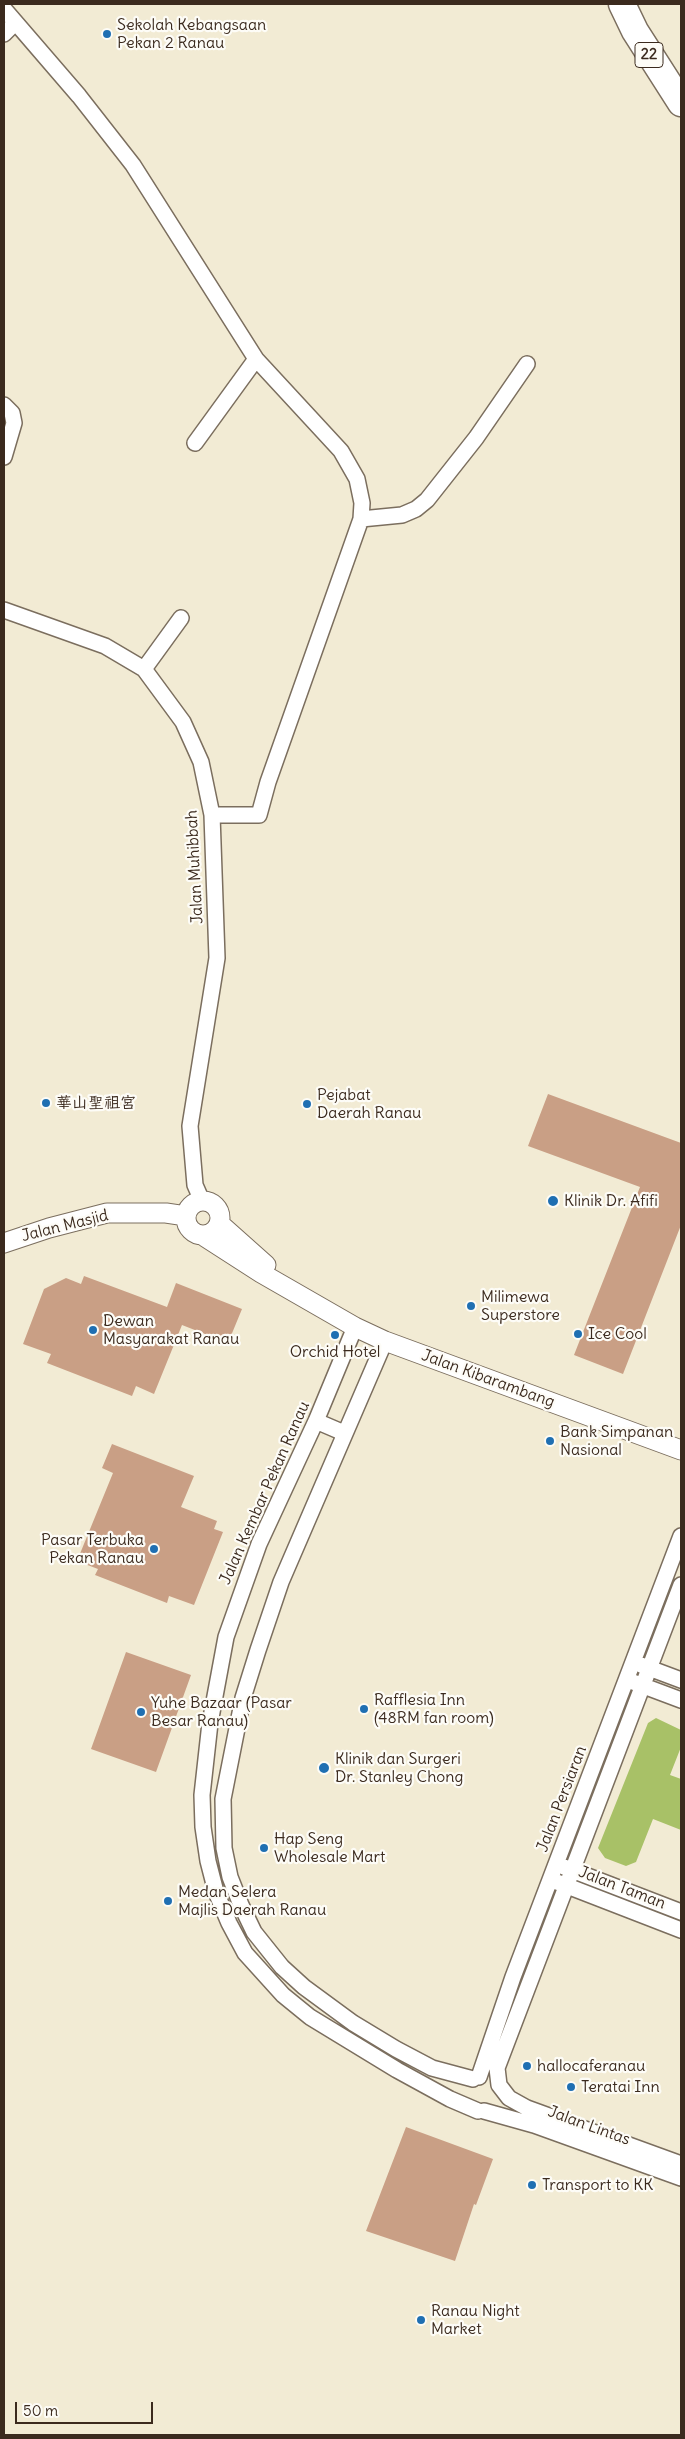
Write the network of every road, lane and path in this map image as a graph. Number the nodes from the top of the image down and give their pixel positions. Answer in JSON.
{"nodes":[{"id":1,"x":622,"y":4,"type":"edge"},
{"id":2,"x":4,"y":9,"type":"edge"},
{"id":3,"x":15,"y":23,"type":"junction"},
{"id":4,"x":4,"y":34,"type":"edge"},
{"id":5,"x":681,"y":104,"type":"edge"},
{"id":6,"x":256,"y":358,"type":"junction"},
{"id":7,"x":527,"y":364,"type":"dead end"},
{"id":8,"x":4,"y":405,"type":"edge"},
{"id":9,"x":195,"y":442,"type":"dead end"},
{"id":10,"x":4,"y":457,"type":"edge"},
{"id":11,"x":361,"y":518,"type":"junction"},
{"id":12,"x":4,"y":610,"type":"edge"},
{"id":13,"x":181,"y":618,"type":"dead end"},
{"id":14,"x":144,"y":669,"type":"junction"},
{"id":15,"x":212,"y":815,"type":"junction"},
{"id":16,"x":202,"y":1201,"type":"junction"},
{"id":17,"x":186,"y":1216,"type":"junction"},
{"id":18,"x":220,"y":1224,"type":"junction"},
{"id":19,"x":202,"y":1235,"type":"junction"},
{"id":20,"x":4,"y":1243,"type":"edge"},
{"id":21,"x":301,"y":1295,"type":"junction"},
{"id":22,"x":355,"y":1327,"type":"junction"},
{"id":23,"x":385,"y":1341,"type":"junction"},
{"id":24,"x":316,"y":1421,"type":"junction"},
{"id":25,"x":344,"y":1432,"type":"junction"},
{"id":26,"x":681,"y":1450,"type":"edge"},
{"id":27,"x":681,"y":1536,"type":"edge"},
{"id":28,"x":681,"y":1585,"type":"edge"},
{"id":29,"x":633,"y":1662,"type":"junction"},
{"id":30,"x":650,"y":1668,"type":"junction"},
{"id":31,"x":626,"y":1680,"type":"junction"},
{"id":32,"x":681,"y":1680,"type":"edge"},
{"id":33,"x":643,"y":1686,"type":"junction"},
{"id":34,"x":681,"y":1700,"type":"edge"},
{"id":35,"x":556,"y":1864,"type":"junction"},
{"id":36,"x":572,"y":1870,"type":"junction"},
{"id":37,"x":550,"y":1879,"type":"junction"},
{"id":38,"x":566,"y":1886,"type":"junction"},
{"id":39,"x":681,"y":1912,"type":"edge"},
{"id":40,"x":681,"y":1930,"type":"edge"},
{"id":41,"x":476,"y":2078,"type":"junction"},
{"id":42,"x":499,"y":2085,"type":"junction"},
{"id":43,"x":481,"y":2111,"type":"junction"},
{"id":44,"x":681,"y":2164,"type":"edge"},
{"id":45,"x":681,"y":2178,"type":"edge"}],
"edges":[{"from":1,"to":5,"type":"highway","number":"22"},
{"from":2,"to":3,"type":"street"},
{"from":3,"to":4,"type":"street"},
{"from":3,"to":6,"type":"street"},
{"from":6,"to":9,"type":"street"},
{"from":6,"to":11,"type":"street"},
{"from":7,"to":11,"type":"street"},
{"from":8,"to":10,"type":"street"},
{"from":11,"to":15,"type":"street"},
{"from":12,"to":14,"type":"street","name":"Jalan Muhibbah"},
{"from":13,"to":14,"type":"street"},
{"from":14,"to":15,"type":"street","name":"Jalan Muhibbah"},
{"from":15,"to":16,"type":"street","name":"Jalan Muhibbah"},
{"from":16,"to":17,"type":"street"},
{"from":16,"to":18,"type":"street"},
{"from":17,"to":19,"type":"street"},
{"from":17,"to":20,"type":"street","name":"Jalan Masjid"},
{"from":18,"to":19,"type":"street"},
{"from":18,"to":21,"type":"street","name":"Jalan Kibarambang"},
{"from":19,"to":21,"type":"street","name":"Jalan Kibarambang"},
{"from":21,"to":22,"type":"street","name":"Jalan Kibarambang"},
{"from":22,"to":23,"type":"street","name":"Jalan Kibarambang"},
{"from":22,"to":24,"type":"street","name":"Jalan Kembar Pekan Ranau"},
{"from":23,"to":25,"type":"street"},
{"from":23,"to":26,"type":"street","name":"Jalan Kibarambang"},
{"from":24,"to":25,"type":"street"},
{"from":24,"to":43,"type":"street","name":"Jalan Kembar Pekan Ranau"},
{"from":25,"to":41,"type":"street"},
{"from":27,"to":29,"type":"street","name":"Jalan Persiaran"},
{"from":28,"to":30,"type":"street"},
{"from":29,"to":30,"type":"street"},
{"from":29,"to":31,"type":"street","name":"Jalan Persiaran"},
{"from":30,"to":32,"type":"street"},
{"from":30,"to":33,"type":"street"},
{"from":31,"to":33,"type":"street"},
{"from":31,"to":35,"type":"street","name":"Jalan Persiaran"},
{"from":33,"to":34,"type":"street"},
{"from":33,"to":36,"type":"street"},
{"from":35,"to":36,"type":"street","name":"Jalan Taman"},
{"from":35,"to":37,"type":"street","name":"Jalan Persiaran"},
{"from":36,"to":38,"type":"street"},
{"from":36,"to":39,"type":"street","name":"Jalan Taman"},
{"from":37,"to":38,"type":"street","name":"Jalan Taman"},
{"from":37,"to":41,"type":"street","name":"Jalan Persiaran"},
{"from":38,"to":40,"type":"street","name":"Jalan Taman"},
{"from":38,"to":42,"type":"street"},
{"from":41,"to":42,"type":"street"},
{"from":41,"to":43,"type":"street"},
{"from":42,"to":43,"type":"street"},
{"from":42,"to":44,"type":"street","name":"Jalan Lintas"},
{"from":43,"to":45,"type":"street","name":"Jalan Lintas"}]}
